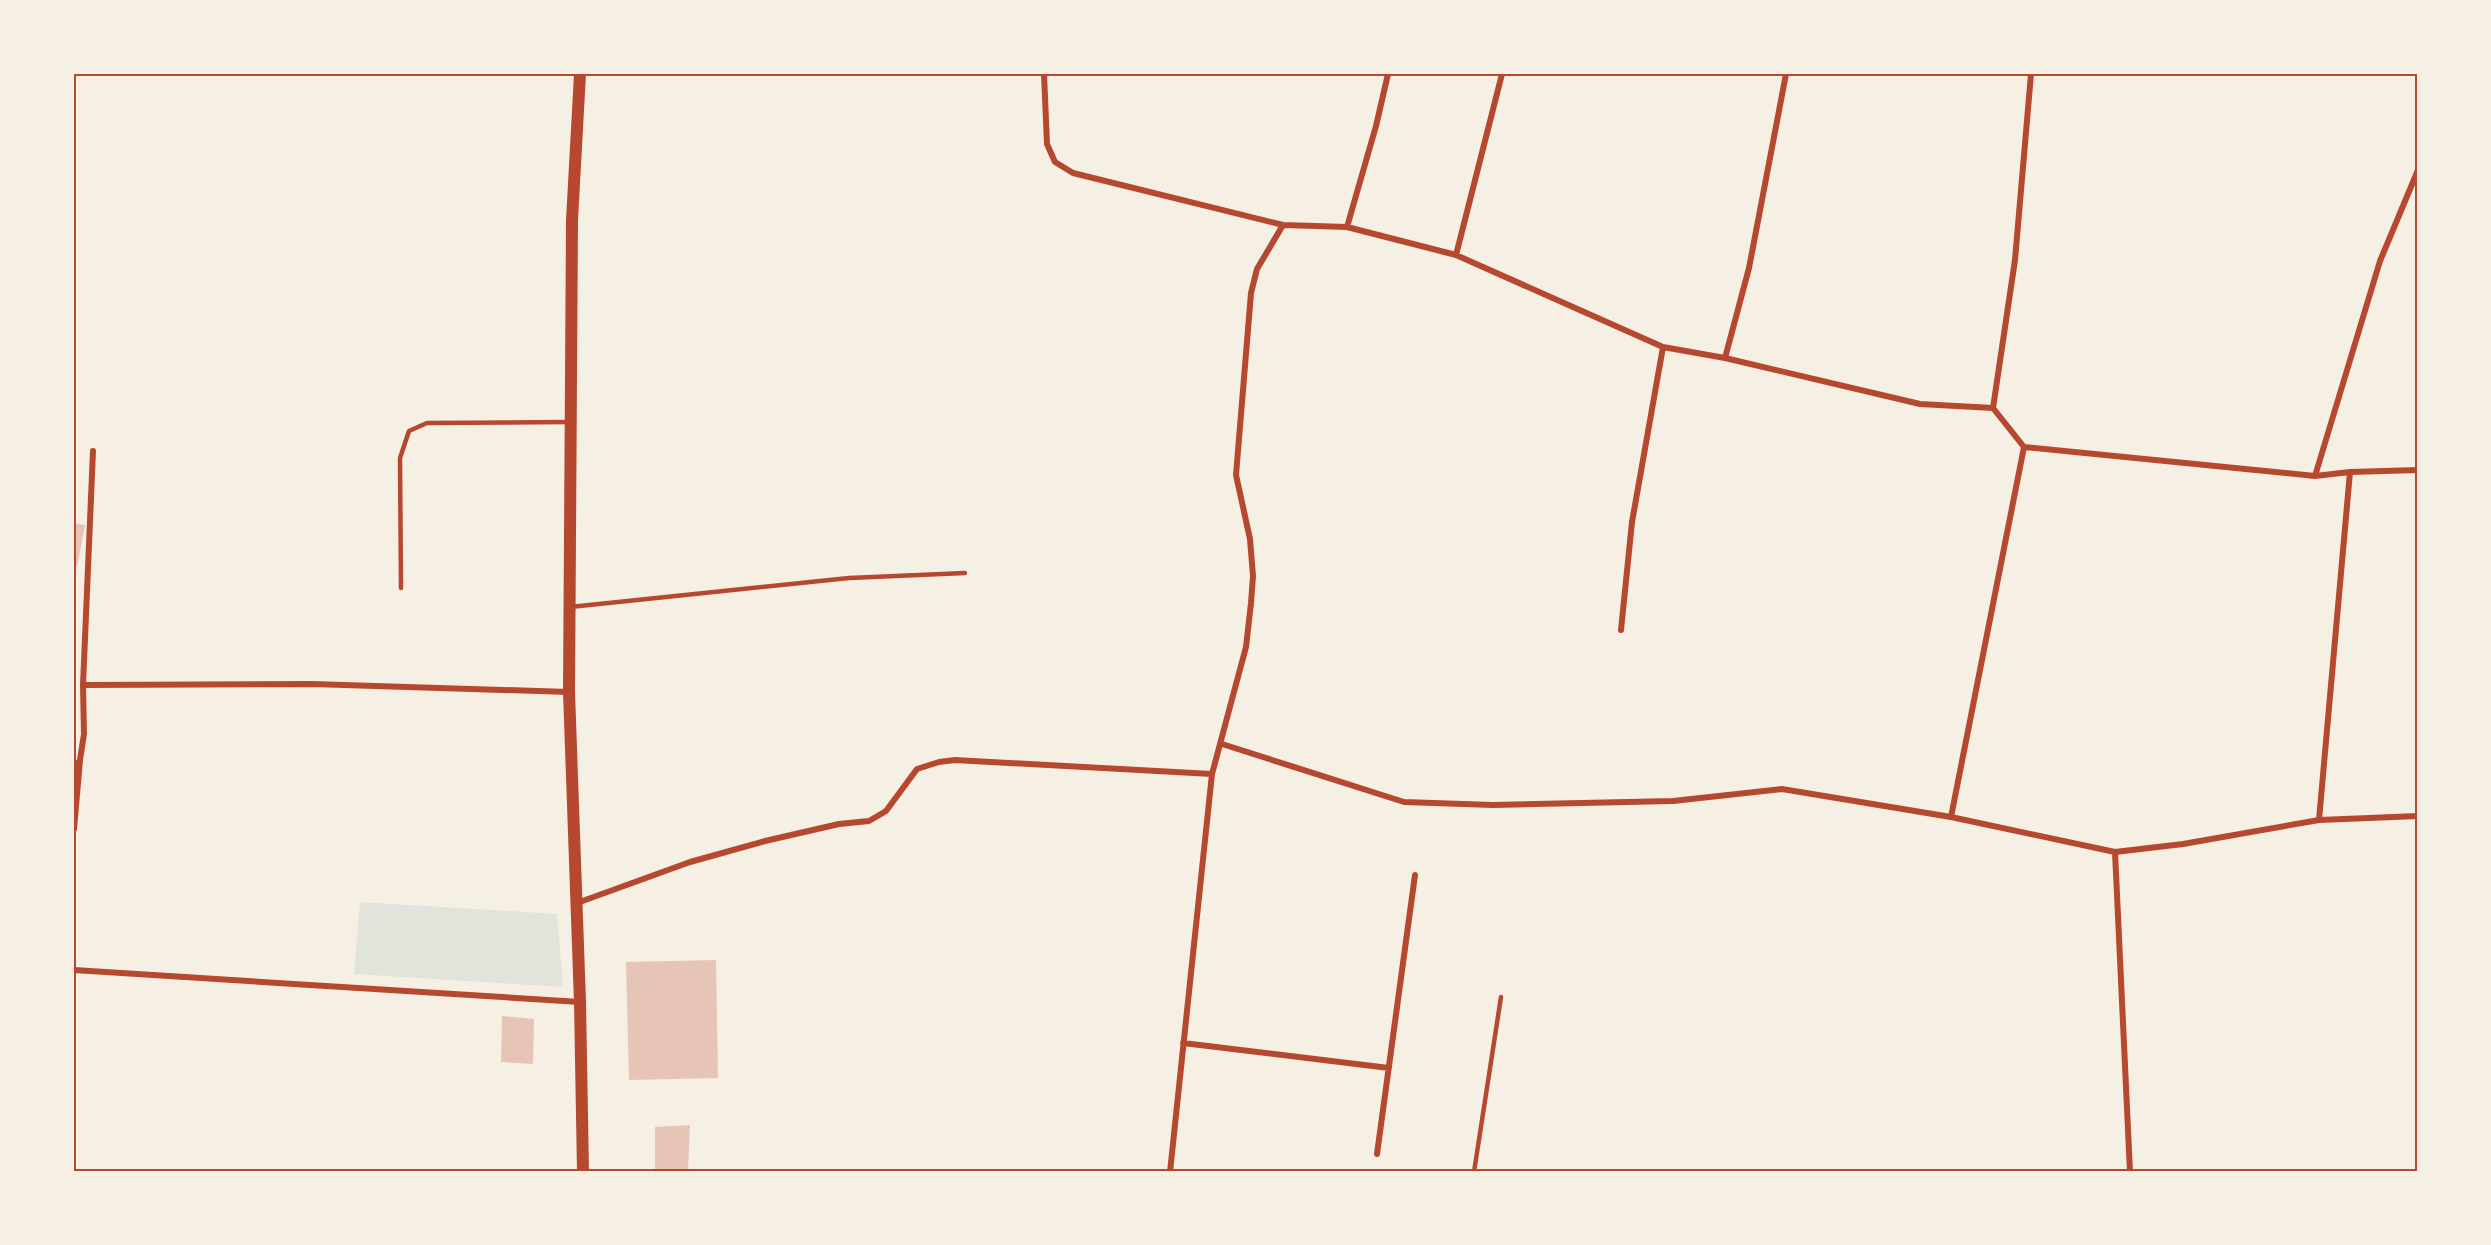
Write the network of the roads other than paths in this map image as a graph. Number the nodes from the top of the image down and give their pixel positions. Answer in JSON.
{"nodes":[{"id":1,"x":580,"y":74,"type":"edge"},
{"id":2,"x":1044,"y":74,"type":"edge"},
{"id":3,"x":1388,"y":74,"type":"edge"},
{"id":4,"x":1502,"y":74,"type":"edge"},
{"id":5,"x":1786,"y":74,"type":"edge"},
{"id":6,"x":2031,"y":74,"type":"edge"},
{"id":7,"x":2418,"y":170,"type":"edge"},
{"id":8,"x":1283,"y":225,"type":"junction"},
{"id":9,"x":1347,"y":227,"type":"junction"},
{"id":10,"x":1456,"y":255,"type":"junction"},
{"id":11,"x":1663,"y":347,"type":"junction"},
{"id":12,"x":1725,"y":357,"type":"junction"},
{"id":13,"x":1993,"y":408,"type":"junction"},
{"id":14,"x":570,"y":422,"type":"junction"},
{"id":15,"x":2024,"y":447,"type":"junction"},
{"id":16,"x":93,"y":451,"type":"dead end"},
{"id":17,"x":2418,"y":470,"type":"edge"},
{"id":18,"x":2350,"y":472,"type":"junction"},
{"id":19,"x":2315,"y":476,"type":"junction"},
{"id":20,"x":965,"y":573,"type":"dead end"},
{"id":21,"x":401,"y":588,"type":"dead end"},
{"id":22,"x":570,"y":607,"type":"junction"},
{"id":23,"x":1621,"y":630,"type":"dead end"},
{"id":24,"x":83,"y":685,"type":"junction"},
{"id":25,"x":568,"y":692,"type":"junction"},
{"id":26,"x":1222,"y":744,"type":"junction"},
{"id":27,"x":80,"y":760,"type":"junction"},
{"id":28,"x":74,"y":770,"type":"edge"},
{"id":29,"x":1212,"y":774,"type":"junction"},
{"id":30,"x":2418,"y":816,"type":"edge"},
{"id":31,"x":1952,"y":817,"type":"junction"},
{"id":32,"x":2319,"y":820,"type":"junction"},
{"id":33,"x":74,"y":829,"type":"edge"},
{"id":34,"x":2115,"y":852,"type":"junction"},
{"id":35,"x":1415,"y":875,"type":"dead end"},
{"id":36,"x":577,"y":903,"type":"junction"},
{"id":37,"x":74,"y":970,"type":"edge"},
{"id":38,"x":1501,"y":997,"type":"dead end"},
{"id":39,"x":580,"y":1002,"type":"junction"},
{"id":40,"x":1183,"y":1043,"type":"junction"},
{"id":41,"x":1389,"y":1068,"type":"junction"},
{"id":42,"x":1377,"y":1154,"type":"dead end"},
{"id":43,"x":583,"y":1172,"type":"edge"},
{"id":44,"x":1170,"y":1172,"type":"edge"},
{"id":45,"x":1474,"y":1172,"type":"edge"},
{"id":46,"x":2130,"y":1172,"type":"edge"}],
"edges":[{"from":1,"to":14,"type":"main road"},
{"from":2,"to":8,"type":"street"},
{"from":3,"to":9,"type":"street"},
{"from":4,"to":10,"type":"street"},
{"from":5,"to":12,"type":"street"},
{"from":6,"to":13,"type":"street"},
{"from":7,"to":19,"type":"street"},
{"from":8,"to":9,"type":"street"},
{"from":8,"to":26,"type":"street"},
{"from":9,"to":10,"type":"street"},
{"from":10,"to":11,"type":"street"},
{"from":11,"to":12,"type":"street"},
{"from":11,"to":23,"type":"street"},
{"from":12,"to":13,"type":"street"},
{"from":13,"to":15,"type":"street"},
{"from":14,"to":21,"type":"lane"},
{"from":14,"to":22,"type":"main road"},
{"from":15,"to":19,"type":"street"},
{"from":15,"to":31,"type":"street"},
{"from":16,"to":24,"type":"street"},
{"from":17,"to":18,"type":"street"},
{"from":18,"to":19,"type":"street"},
{"from":18,"to":32,"type":"street"},
{"from":20,"to":22,"type":"lane"},
{"from":22,"to":25,"type":"main road"},
{"from":24,"to":25,"type":"street"},
{"from":24,"to":27,"type":"street"},
{"from":25,"to":36,"type":"main road"},
{"from":26,"to":29,"type":"street"},
{"from":26,"to":31,"type":"street"},
{"from":27,"to":28,"type":"street"},
{"from":27,"to":33,"type":"street"},
{"from":29,"to":36,"type":"street"},
{"from":29,"to":40,"type":"street"},
{"from":30,"to":32,"type":"street"},
{"from":31,"to":34,"type":"street"},
{"from":32,"to":34,"type":"street"},
{"from":34,"to":46,"type":"street"},
{"from":35,"to":41,"type":"street"},
{"from":36,"to":39,"type":"main road"},
{"from":37,"to":39,"type":"street"},
{"from":38,"to":45,"type":"lane"},
{"from":39,"to":43,"type":"main road"},
{"from":40,"to":41,"type":"street"},
{"from":40,"to":44,"type":"street"},
{"from":41,"to":42,"type":"street"}]}
